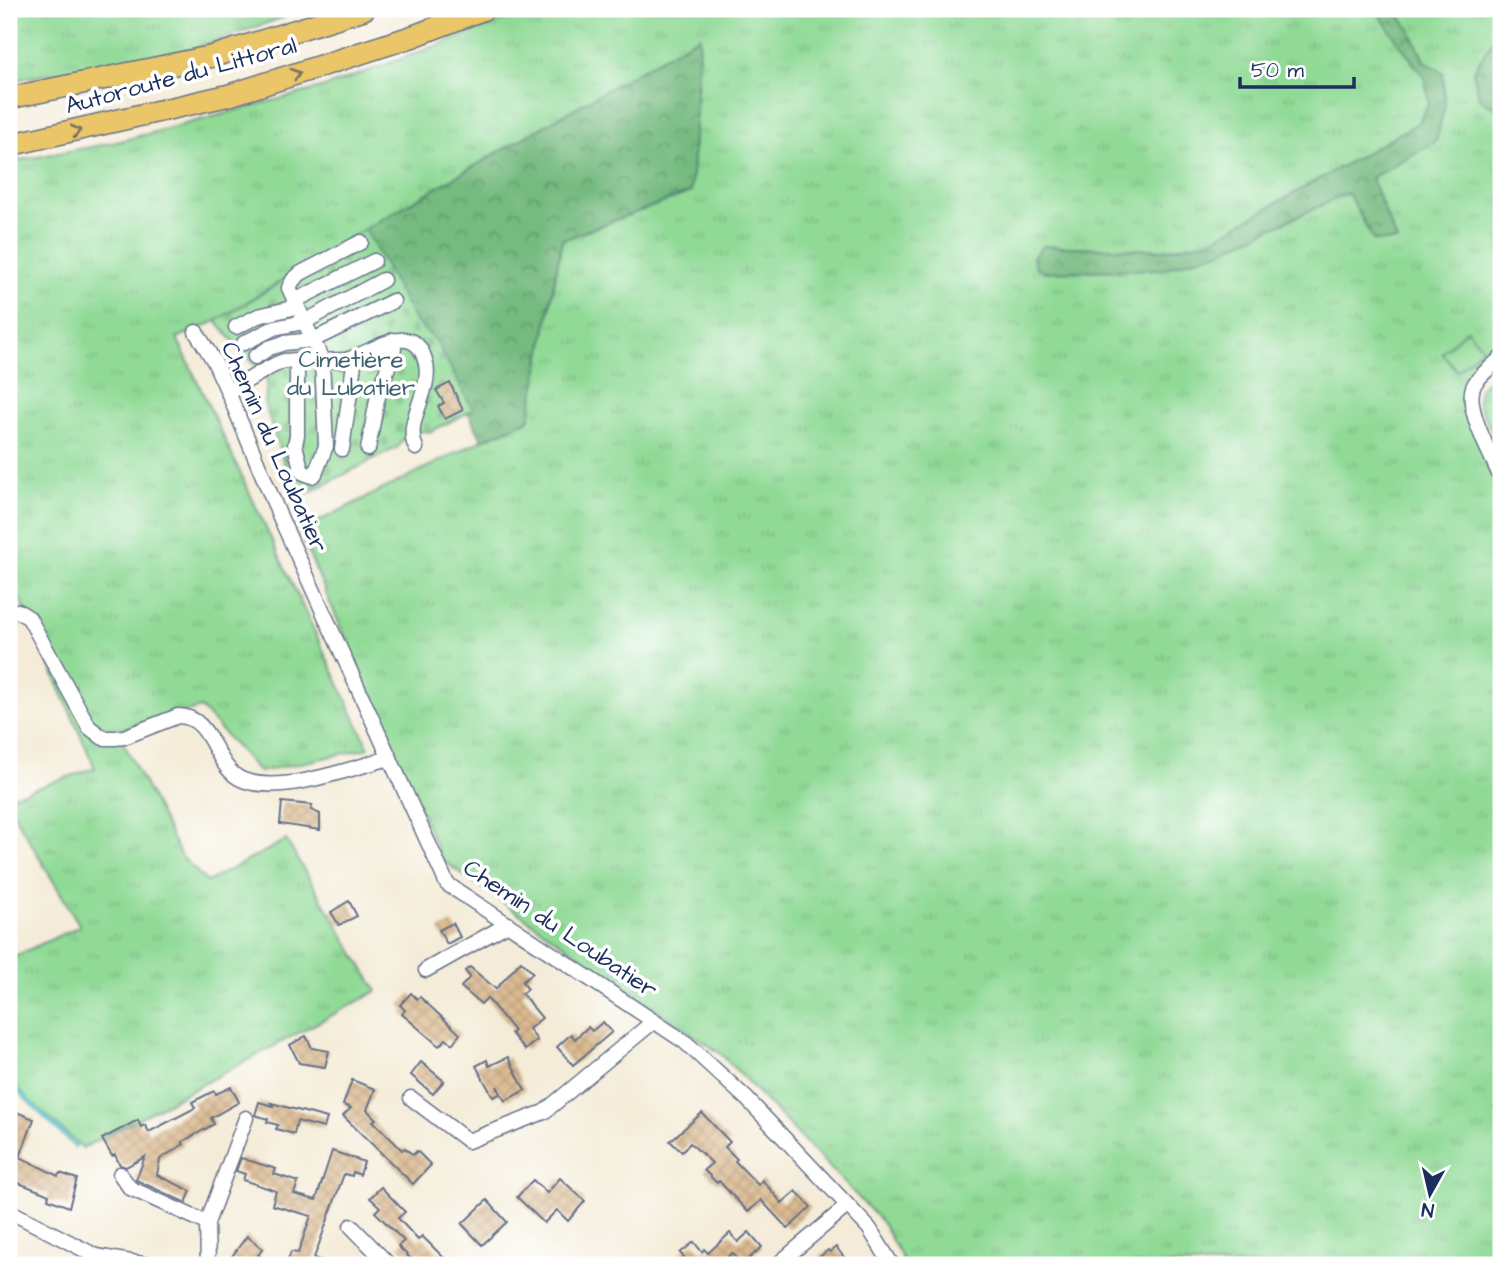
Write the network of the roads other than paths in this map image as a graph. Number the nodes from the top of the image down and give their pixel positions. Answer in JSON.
{"nodes":[{"id":1,"x":364,"y":9,"type":"edge"},
{"id":2,"x":484,"y":9,"type":"edge"},
{"id":3,"x":9,"y":98,"type":"edge"},
{"id":4,"x":10,"y":145,"type":"edge"},
{"id":5,"x":361,"y":242,"type":"dead end"},
{"id":6,"x":374,"y":261,"type":"dead end"},
{"id":7,"x":383,"y":280,"type":"dead end"},
{"id":8,"x":393,"y":301,"type":"dead end"},
{"id":9,"x":295,"y":304,"type":"junction"},
{"id":10,"x":304,"y":322,"type":"junction"},
{"id":11,"x":236,"y":327,"type":"dead end"},
{"id":12,"x":196,"y":332,"type":"dead end"},
{"id":13,"x":313,"y":340,"type":"junction"},
{"id":14,"x":393,"y":340,"type":"junction"},
{"id":15,"x":244,"y":343,"type":"dead end"},
{"id":16,"x":255,"y":357,"type":"dead end"},
{"id":17,"x":355,"y":357,"type":"junction"},
{"id":18,"x":1501,"y":358,"type":"edge"},
{"id":19,"x":322,"y":360,"type":"junction"},
{"id":20,"x":297,"y":361,"type":"junction"},
{"id":21,"x":228,"y":391,"type":"junction"},
{"id":22,"x":416,"y":448,"type":"dead end"},
{"id":23,"x":342,"y":449,"type":"dead end"},
{"id":24,"x":368,"y":449,"type":"dead end"},
{"id":25,"x":1501,"y":478,"type":"edge"},
{"id":26,"x":9,"y":612,"type":"edge"},
{"id":27,"x":390,"y":758,"type":"junction"},
{"id":28,"x":508,"y":924,"type":"junction"},
{"id":29,"x":426,"y":970,"type":"dead end"},
{"id":30,"x":654,"y":1021,"type":"junction"},
{"id":31,"x":411,"y":1098,"type":"dead end"},
{"id":32,"x":246,"y":1118,"type":"dead end"},
{"id":33,"x":120,"y":1174,"type":"dead end"},
{"id":34,"x":846,"y":1206,"type":"junction"},
{"id":35,"x":9,"y":1211,"type":"edge"},
{"id":36,"x":207,"y":1223,"type":"junction"},
{"id":37,"x":351,"y":1226,"type":"dead end"},
{"id":38,"x":148,"y":1265,"type":"edge"},
{"id":39,"x":208,"y":1265,"type":"edge"},
{"id":40,"x":388,"y":1265,"type":"edge"},
{"id":41,"x":777,"y":1265,"type":"edge"},
{"id":42,"x":892,"y":1265,"type":"edge"}],
"edges":[{"from":1,"to":3,"type":"highway","name":"Autoroute du Littoral"},
{"from":4,"to":2,"type":"highway","name":"Autoroute du Littoral","one_way":true},
{"from":5,"to":9,"type":"street"},
{"from":6,"to":9,"type":"street"},
{"from":7,"to":10,"type":"street"},
{"from":8,"to":13,"type":"street"},
{"from":9,"to":10,"type":"street"},
{"from":9,"to":11,"type":"street"},
{"from":10,"to":13,"type":"street"},
{"from":10,"to":15,"type":"street"},
{"from":12,"to":21,"type":"street","name":"Chemin du Loubatier"},
{"from":13,"to":16,"type":"street"},
{"from":13,"to":19,"type":"street"},
{"from":14,"to":17,"type":"street"},
{"from":14,"to":22,"type":"street"},
{"from":14,"to":24,"type":"street"},
{"from":17,"to":19,"type":"street"},
{"from":17,"to":23,"type":"street"},
{"from":18,"to":25,"type":"street"},
{"from":19,"to":20,"type":"street"},
{"from":19,"to":20,"type":"street"},
{"from":20,"to":21,"type":"street"},
{"from":21,"to":27,"type":"street","name":"Chemin du Loubatier"},
{"from":26,"to":27,"type":"street"},
{"from":27,"to":28,"type":"street","name":"Chemin du Loubatier"},
{"from":28,"to":29,"type":"street"},
{"from":28,"to":30,"type":"street","name":"Chemin du Loubatier"},
{"from":30,"to":31,"type":"street"},
{"from":30,"to":34,"type":"street","name":"Chemin du Loubatier"},
{"from":32,"to":36,"type":"street"},
{"from":33,"to":36,"type":"street"},
{"from":34,"to":41,"type":"street"},
{"from":34,"to":42,"type":"street","name":"Chemin du Loubatier"},
{"from":35,"to":38,"type":"street"},
{"from":36,"to":39,"type":"street"},
{"from":37,"to":40,"type":"street"}]}
